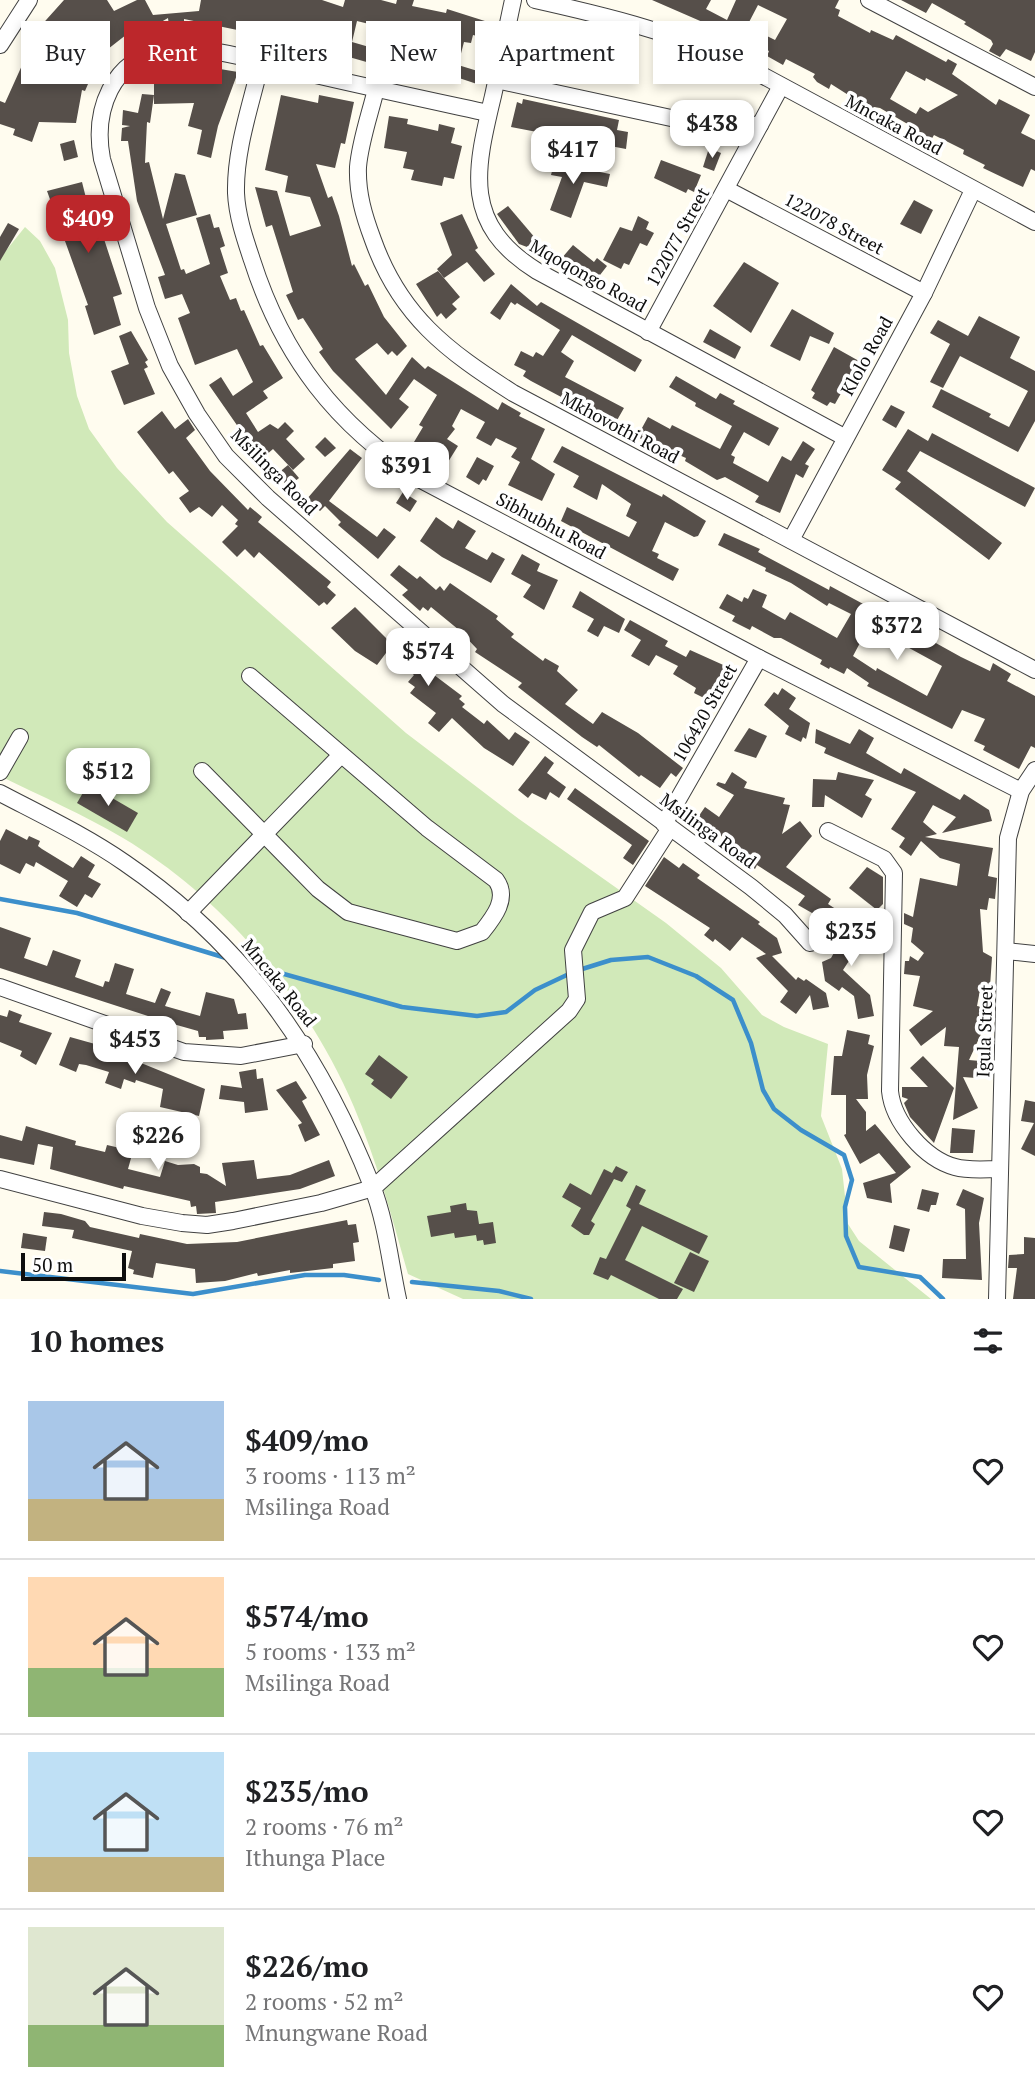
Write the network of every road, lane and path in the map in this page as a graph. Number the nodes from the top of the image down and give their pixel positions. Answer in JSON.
{"nodes":[{"id":1,"x":29,"y":0,"type":"edge"},
{"id":2,"x":513,"y":0,"type":"edge"},
{"id":3,"x":535,"y":0,"type":"edge"},
{"id":4,"x":869,"y":0,"type":"edge"},
{"id":5,"x":605,"y":8,"type":"edge"},
{"id":6,"x":509,"y":21,"type":"edge"},
{"id":7,"x":0,"y":45,"type":"edge"},
{"id":8,"x":236,"y":57,"type":"edge"},
{"id":9,"x":352,"y":83,"type":"edge"},
{"id":10,"x":256,"y":84,"type":"edge"},
{"id":11,"x":495,"y":84,"type":"edge"},
{"id":12,"x":514,"y":84,"type":"edge"},
{"id":13,"x":780,"y":86,"type":"junction"},
{"id":14,"x":1035,"y":87,"type":"edge"},
{"id":15,"x":376,"y":89,"type":"junction"},
{"id":16,"x":488,"y":113,"type":"junction"},
{"id":17,"x":760,"y":125,"type":"junction"},
{"id":18,"x":726,"y":189,"type":"junction"},
{"id":19,"x":973,"y":190,"type":"junction"},
{"id":20,"x":1035,"y":222,"type":"edge"},
{"id":21,"x":924,"y":293,"type":"junction"},
{"id":22,"x":648,"y":332,"type":"junction"},
{"id":23,"x":844,"y":437,"type":"junction"},
{"id":24,"x":791,"y":540,"type":"junction"},
{"id":25,"x":759,"y":658,"type":"junction"},
{"id":26,"x":1035,"y":670,"type":"edge"},
{"id":27,"x":250,"y":676,"type":"dead end"},
{"id":28,"x":20,"y":737,"type":"dead end"},
{"id":29,"x":340,"y":756,"type":"junction"},
{"id":30,"x":1035,"y":770,"type":"edge"},
{"id":31,"x":202,"y":771,"type":"dead end"},
{"id":32,"x":0,"y":772,"type":"edge"},
{"id":33,"x":1021,"y":791,"type":"junction"},
{"id":34,"x":0,"y":793,"type":"edge"},
{"id":35,"x":667,"y":826,"type":"junction"},
{"id":36,"x":828,"y":831,"type":"dead end"},
{"id":37,"x":264,"y":834,"type":"junction"},
{"id":38,"x":188,"y":912,"type":"junction"},
{"id":39,"x":810,"y":943,"type":"dead end"},
{"id":40,"x":1006,"y":951,"type":"junction"},
{"id":41,"x":1035,"y":954,"type":"edge"},
{"id":42,"x":0,"y":987,"type":"edge"},
{"id":43,"x":304,"y":1044,"type":"junction"},
{"id":44,"x":1000,"y":1169,"type":"junction"},
{"id":45,"x":0,"y":1179,"type":"edge"},
{"id":46,"x":373,"y":1188,"type":"junction"},
{"id":47,"x":398,"y":1299,"type":"edge"},
{"id":48,"x":997,"y":1299,"type":"edge"}],
"edges":[{"from":1,"to":7,"type":"street"},
{"from":2,"to":6,"type":"street","name":"Mqoqongo Road"},
{"from":3,"to":5,"type":"street","name":"Mncaka Road"},
{"from":4,"to":14,"type":"street"},
{"from":5,"to":13,"type":"street","name":"Mncaka Road"},
{"from":8,"to":35,"type":"street","name":"Msilinga Road"},
{"from":9,"to":15,"type":"street","name":"Msilinga Road"},
{"from":10,"to":25,"type":"street","name":"Sibhubhu Road"},
{"from":11,"to":16,"type":"street","name":"Mqoqongo Road"},
{"from":12,"to":17,"type":"street"},
{"from":13,"to":17,"type":"street","name":"122077 Street"},
{"from":13,"to":19,"type":"street","name":"Mncaka Road"},
{"from":15,"to":16,"type":"street","name":"Msilinga Road"},
{"from":15,"to":24,"type":"street","name":"Mkhovothi Road"},
{"from":16,"to":22,"type":"street","name":"Mqoqongo Road"},
{"from":17,"to":18,"type":"street","name":"122077 Street"},
{"from":18,"to":21,"type":"street","name":"122078 Street"},
{"from":18,"to":22,"type":"street","name":"122077 Street"},
{"from":19,"to":20,"type":"street","name":"Mncaka Road"},
{"from":19,"to":21,"type":"street","name":"Klolo Road"},
{"from":21,"to":23,"type":"street","name":"Klolo Road"},
{"from":22,"to":23,"type":"street","name":"Mqoqongo Road"},
{"from":23,"to":24,"type":"street","name":"Klolo Road"},
{"from":24,"to":26,"type":"street","name":"Mkhovothi Road"},
{"from":25,"to":33,"type":"street","name":"Sibhubhu Road"},
{"from":25,"to":35,"type":"street","name":"106420 Street"},
{"from":27,"to":29,"type":"street"},
{"from":28,"to":32,"type":"street"},
{"from":29,"to":37,"type":"street"},
{"from":29,"to":37,"type":"street"},
{"from":30,"to":33,"type":"street","name":"Igula Street"},
{"from":31,"to":37,"type":"street"},
{"from":33,"to":40,"type":"street","name":"Igula Street"},
{"from":34,"to":38,"type":"street","name":"Mncaka Road"},
{"from":35,"to":39,"type":"street","name":"Msilinga Road"},
{"from":35,"to":46,"type":"street","name":"106420 Street"},
{"from":36,"to":44,"type":"street"},
{"from":37,"to":38,"type":"street"},
{"from":38,"to":43,"type":"street","name":"Mncaka Road"},
{"from":40,"to":41,"type":"street"},
{"from":40,"to":44,"type":"street","name":"Igula Street"},
{"from":42,"to":43,"type":"street"},
{"from":43,"to":46,"type":"street","name":"Mncaka Road"},
{"from":44,"to":48,"type":"street","name":"Igula Street"},
{"from":45,"to":46,"type":"street"},
{"from":46,"to":47,"type":"street","name":"Mncaka Road"}]}
